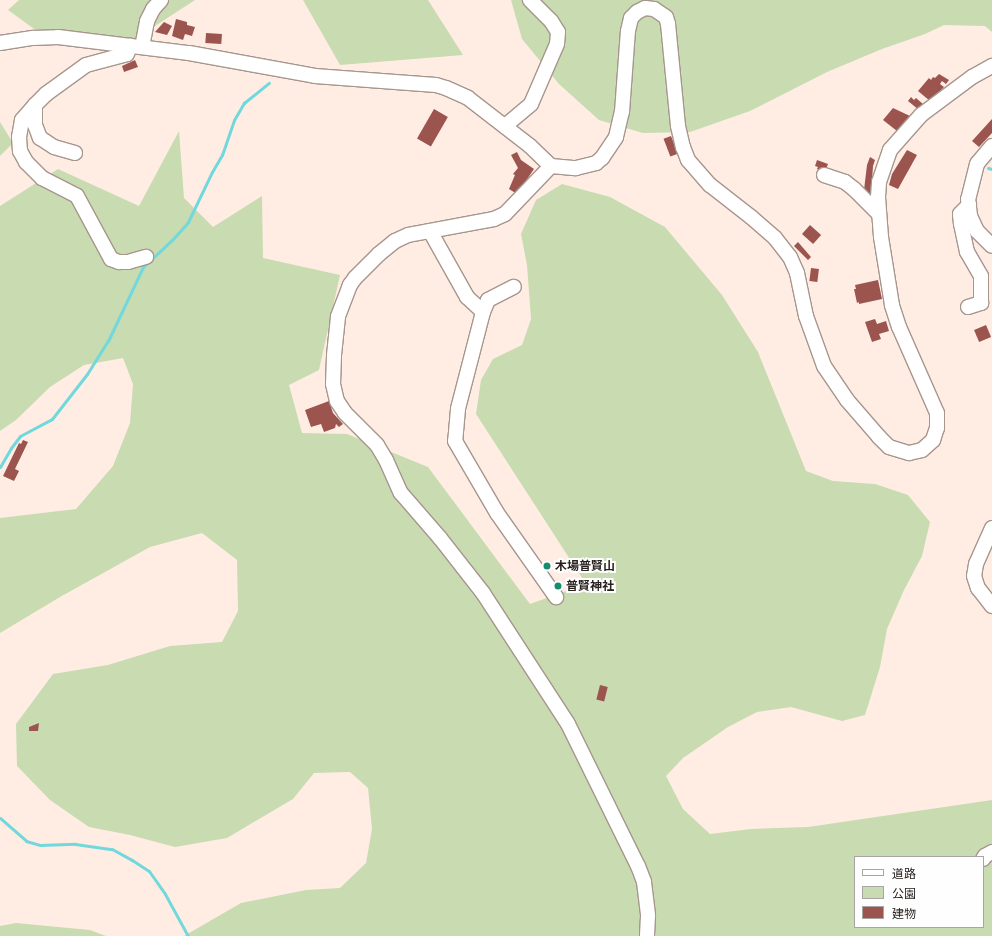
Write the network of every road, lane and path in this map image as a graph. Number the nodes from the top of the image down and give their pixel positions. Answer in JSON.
{"nodes":[{"id":1,"x":161,"y":0,"type":"edge"},
{"id":2,"x":530,"y":0,"type":"edge"},
{"id":3,"x":0,"y":43,"type":"edge"},
{"id":4,"x":136,"y":47,"type":"junction"},
{"id":5,"x":992,"y":66,"type":"edge"},
{"id":6,"x":35,"y":105,"type":"junction"},
{"id":7,"x":505,"y":126,"type":"junction"},
{"id":8,"x":992,"y":146,"type":"edge"},
{"id":9,"x":75,"y":153,"type":"dead end"},
{"id":10,"x":552,"y":166,"type":"junction"},
{"id":11,"x":824,"y":175,"type":"dead end"},
{"id":12,"x":969,"y":205,"type":"junction"},
{"id":13,"x":879,"y":214,"type":"junction"},
{"id":14,"x":430,"y":230,"type":"junction"},
{"id":15,"x":992,"y":246,"type":"edge"},
{"id":16,"x":146,"y":256,"type":"dead end"},
{"id":17,"x":514,"y":286,"type":"dead end"},
{"id":18,"x":968,"y":307,"type":"dead end"},
{"id":19,"x":483,"y":312,"type":"junction"},
{"id":20,"x":992,"y":528,"type":"edge"},
{"id":21,"x":556,"y":597,"type":"dead end"},
{"id":22,"x":992,"y":606,"type":"edge"},
{"id":23,"x":992,"y":852,"type":"edge"},
{"id":24,"x":984,"y":858,"type":"edge"},
{"id":25,"x":647,"y":936,"type":"edge"}],
"edges":[{"from":1,"to":4,"type":"street"},
{"from":2,"to":7,"type":"street"},
{"from":3,"to":4,"type":"street"},
{"from":4,"to":6,"type":"street"},
{"from":4,"to":7,"type":"street"},
{"from":5,"to":13,"type":"street"},
{"from":6,"to":9,"type":"street"},
{"from":6,"to":16,"type":"street"},
{"from":7,"to":10,"type":"street"},
{"from":8,"to":12,"type":"street"},
{"from":10,"to":13,"type":"street"},
{"from":10,"to":14,"type":"street"},
{"from":11,"to":13,"type":"street"},
{"from":12,"to":15,"type":"street"},
{"from":12,"to":18,"type":"street"},
{"from":14,"to":19,"type":"street"},
{"from":14,"to":25,"type":"street"},
{"from":17,"to":19,"type":"street"},
{"from":19,"to":21,"type":"street"},
{"from":20,"to":22,"type":"street"},
{"from":23,"to":24,"type":"street"}]}
